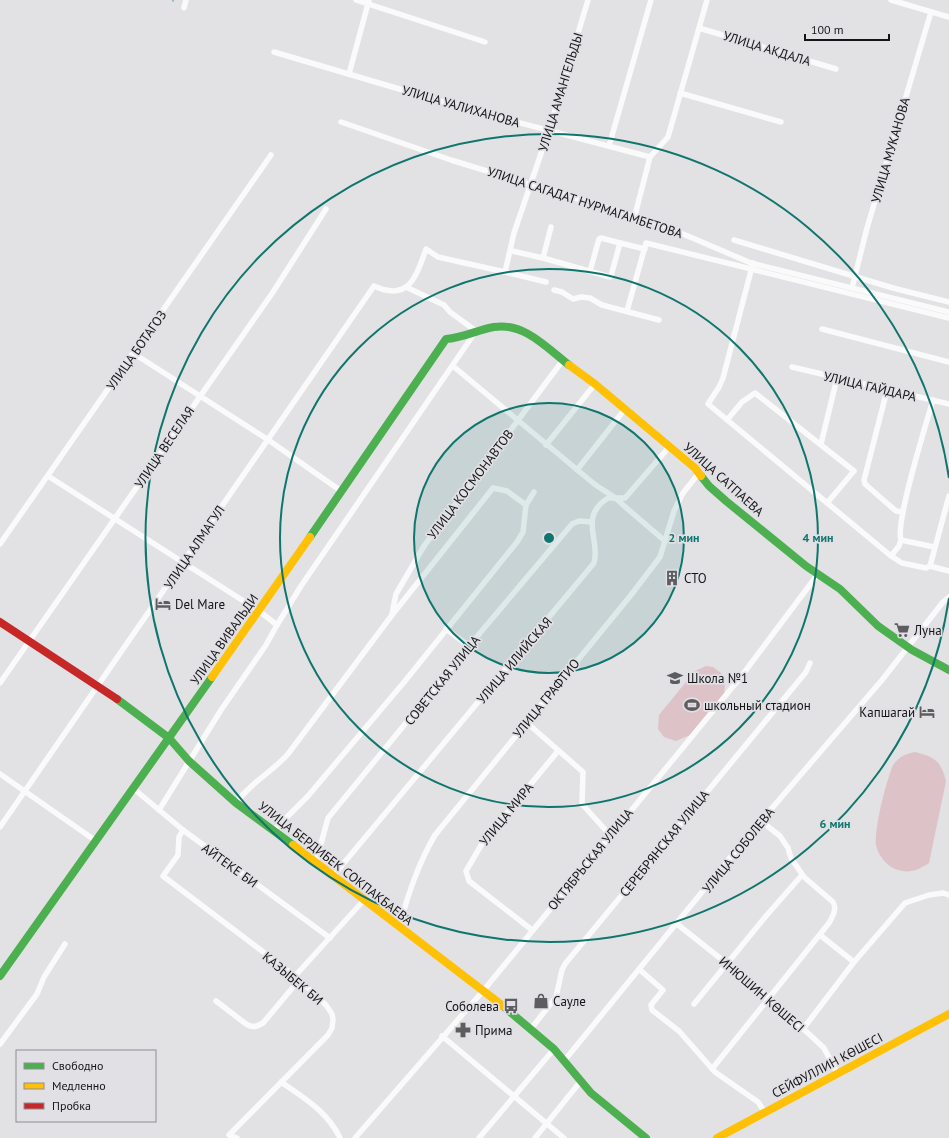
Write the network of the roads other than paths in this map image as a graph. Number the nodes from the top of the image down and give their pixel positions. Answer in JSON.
{"nodes":[{"id":1,"x":186,"y":0,"type":"edge"},
{"id":2,"x":356,"y":0,"type":"edge"},
{"id":3,"x":588,"y":0,"type":"edge"},
{"id":4,"x":651,"y":0,"type":"edge"},
{"id":5,"x":707,"y":0,"type":"edge"},
{"id":6,"x":891,"y":0,"type":"edge"},
{"id":7,"x":369,"y":2,"type":"edge"},
{"id":8,"x":184,"y":8,"type":"dead end"},
{"id":9,"x":931,"y":12,"type":"junction"},
{"id":10,"x":949,"y":17,"type":"edge"},
{"id":11,"x":699,"y":28,"type":"junction"},
{"id":12,"x":486,"y":42,"type":"dead end"},
{"id":13,"x":274,"y":52,"type":"dead end"},
{"id":14,"x":836,"y":69,"type":"dead end"},
{"id":15,"x":349,"y":74,"type":"junction"},
{"id":16,"x":680,"y":93,"type":"junction"},
{"id":17,"x":340,"y":122,"type":"dead end"},
{"id":18,"x":781,"y":122,"type":"dead end"},
{"id":19,"x":549,"y":130,"type":"junction"},
{"id":20,"x":609,"y":146,"type":"junction"},
{"id":21,"x":271,"y":155,"type":"dead end"},
{"id":22,"x":650,"y":157,"type":"junction"},
{"id":23,"x":532,"y":184,"type":"junction"},
{"id":24,"x":326,"y":210,"type":"dead end"},
{"id":25,"x":634,"y":216,"type":"junction"},
{"id":26,"x":551,"y":228,"type":"dead end"},
{"id":27,"x":734,"y":240,"type":"dead end"},
{"id":28,"x":620,"y":243,"type":"junction"},
{"id":29,"x":645,"y":249,"type":"junction"},
{"id":30,"x":512,"y":251,"type":"junction"},
{"id":31,"x":543,"y":258,"type":"junction"},
{"id":32,"x":753,"y":263,"type":"junction"},
{"id":33,"x":751,"y":270,"type":"junction"},
{"id":34,"x":590,"y":271,"type":"junction"},
{"id":35,"x":505,"y":272,"type":"junction"},
{"id":36,"x":855,"y":277,"type":"junction"},
{"id":37,"x":546,"y":282,"type":"dead end"},
{"id":38,"x":406,"y":287,"type":"junction"},
{"id":39,"x":852,"y":288,"type":"junction"},
{"id":40,"x":554,"y":290,"type":"dead end"},
{"id":41,"x":949,"y":302,"type":"edge"},
{"id":42,"x":628,"y":312,"type":"junction"},
{"id":43,"x":949,"y":312,"type":"edge"},
{"id":44,"x":949,"y":318,"type":"edge"},
{"id":45,"x":659,"y":320,"type":"dead end"},
{"id":46,"x":822,"y":329,"type":"dead end"},
{"id":47,"x":476,"y":331,"type":"junction"},
{"id":48,"x":133,"y":352,"type":"junction"},
{"id":49,"x":563,"y":360,"type":"junction"},
{"id":50,"x":949,"y":362,"type":"edge"},
{"id":51,"x":453,"y":366,"type":"junction"},
{"id":52,"x":792,"y":367,"type":"dead end"},
{"id":53,"x":837,"y":378,"type":"junction"},
{"id":54,"x":595,"y":384,"type":"junction"},
{"id":55,"x":889,"y":390,"type":"junction"},
{"id":56,"x":200,"y":395,"type":"junction"},
{"id":57,"x":933,"y":400,"type":"junction"},
{"id":58,"x":949,"y":404,"type":"edge"},
{"id":59,"x":625,"y":409,"type":"junction"},
{"id":60,"x":727,"y":420,"type":"junction"},
{"id":61,"x":517,"y":421,"type":"junction"},
{"id":62,"x":267,"y":439,"type":"junction"},
{"id":63,"x":821,"y":444,"type":"junction"},
{"id":64,"x":546,"y":445,"type":"junction"},
{"id":65,"x":670,"y":446,"type":"junction"},
{"id":66,"x":577,"y":470,"type":"junction"},
{"id":67,"x":699,"y":473,"type":"junction"},
{"id":68,"x":48,"y":476,"type":"junction"},
{"id":69,"x":341,"y":491,"type":"junction"},
{"id":70,"x":534,"y":492,"type":"dead end"},
{"id":71,"x":949,"y":496,"type":"edge"},
{"id":72,"x":618,"y":498,"type":"junction"},
{"id":73,"x":827,"y":503,"type":"junction"},
{"id":74,"x":526,"y":505,"type":"junction"},
{"id":75,"x":903,"y":512,"type":"junction"},
{"id":76,"x":115,"y":519,"type":"junction"},
{"id":77,"x":592,"y":522,"type":"junction"},
{"id":78,"x":901,"y":540,"type":"junction"},
{"id":79,"x":665,"y":541,"type":"junction"},
{"id":80,"x":0,"y":544,"type":"edge"},
{"id":81,"x":934,"y":547,"type":"junction"},
{"id":82,"x":891,"y":556,"type":"junction"},
{"id":83,"x":184,"y":563,"type":"junction"},
{"id":84,"x":930,"y":566,"type":"junction"},
{"id":85,"x":949,"y":571,"type":"edge"},
{"id":86,"x":818,"y":574,"type":"junction"},
{"id":87,"x":947,"y":600,"type":"edge"},
{"id":88,"x":259,"y":611,"type":"junction"},
{"id":89,"x":392,"y":615,"type":"junction"},
{"id":90,"x":0,"y":622,"type":"edge"},
{"id":91,"x":276,"y":625,"type":"junction"},
{"id":92,"x":446,"y":628,"type":"junction"},
{"id":93,"x":29,"y":641,"type":"junction"},
{"id":94,"x":910,"y":644,"type":"junction"},
{"id":95,"x":469,"y":646,"type":"junction"},
{"id":96,"x":810,"y":663,"type":"dead end"},
{"id":97,"x":949,"y":670,"type":"edge"},
{"id":98,"x":0,"y":683,"type":"edge"},
{"id":99,"x":98,"y":685,"type":"junction"},
{"id":100,"x":526,"y":722,"type":"junction"},
{"id":101,"x":169,"y":738,"type":"junction"},
{"id":102,"x":558,"y":751,"type":"junction"},
{"id":103,"x":189,"y":761,"type":"junction"},
{"id":104,"x":0,"y":774,"type":"edge"},
{"id":105,"x":134,"y":788,"type":"junction"},
{"id":106,"x":26,"y":791,"type":"junction"},
{"id":107,"x":236,"y":802,"type":"junction"},
{"id":108,"x":159,"y":810,"type":"junction"},
{"id":109,"x":761,"y":821,"type":"junction"},
{"id":110,"x":0,"y":827,"type":"edge"},
{"id":111,"x":183,"y":830,"type":"junction"},
{"id":112,"x":274,"y":830,"type":"junction"},
{"id":113,"x":610,"y":835,"type":"junction"},
{"id":114,"x":96,"y":841,"type":"junction"},
{"id":115,"x":316,"y":862,"type":"junction"},
{"id":116,"x":802,"y":875,"type":"junction"},
{"id":117,"x":333,"y":876,"type":"junction"},
{"id":118,"x":949,"y":895,"type":"edge"},
{"id":119,"x":364,"y":900,"type":"junction"},
{"id":120,"x":677,"y":924,"type":"junction"},
{"id":121,"x":399,"y":927,"type":"junction"},
{"id":122,"x":532,"y":930,"type":"junction"},
{"id":123,"x":820,"y":935,"type":"junction"},
{"id":124,"x":330,"y":938,"type":"junction"},
{"id":125,"x":65,"y":944,"type":"dead end"},
{"id":126,"x":854,"y":962,"type":"junction"},
{"id":127,"x":728,"y":964,"type":"junction"},
{"id":128,"x":640,"y":970,"type":"junction"},
{"id":129,"x":0,"y":976,"type":"edge"},
{"id":130,"x":297,"y":978,"type":"junction"},
{"id":131,"x":483,"y":991,"type":"junction"},
{"id":132,"x":769,"y":997,"type":"junction"},
{"id":133,"x":216,"y":1000,"type":"dead end"},
{"id":134,"x":694,"y":1004,"type":"dead end"},
{"id":135,"x":949,"y":1014,"type":"edge"},
{"id":136,"x":803,"y":1029,"type":"junction"},
{"id":137,"x":530,"y":1030,"type":"junction"},
{"id":138,"x":442,"y":1036,"type":"junction"},
{"id":139,"x":0,"y":1044,"type":"edge"},
{"id":140,"x":554,"y":1049,"type":"junction"},
{"id":141,"x":564,"y":1061,"type":"junction"},
{"id":142,"x":712,"y":1069,"type":"junction"},
{"id":143,"x":837,"y":1073,"type":"junction"},
{"id":144,"x":281,"y":1082,"type":"junction"},
{"id":145,"x":580,"y":1082,"type":"junction"},
{"id":146,"x":515,"y":1096,"type":"junction"},
{"id":147,"x":764,"y":1111,"type":"junction"},
{"id":148,"x":546,"y":1124,"type":"junction"},
{"id":149,"x":481,"y":1137,"type":"edge"},
{"id":150,"x":237,"y":1138,"type":"edge"},
{"id":151,"x":340,"y":1138,"type":"edge"},
{"id":152,"x":355,"y":1138,"type":"edge"},
{"id":153,"x":535,"y":1138,"type":"edge"},
{"id":154,"x":564,"y":1138,"type":"edge"},
{"id":155,"x":646,"y":1138,"type":"edge"},
{"id":156,"x":717,"y":1138,"type":"edge"}],
"edges":[{"from":1,"to":8,"type":"street"},
{"from":2,"to":7,"type":"street"},
{"from":3,"to":19,"type":"street","name":"УЛИЦА АМАНГЕЛЬДЫ"},
{"from":4,"to":20,"type":"street"},
{"from":5,"to":11,"type":"street"},
{"from":6,"to":9,"type":"street"},
{"from":7,"to":12,"type":"street"},
{"from":7,"to":15,"type":"street"},
{"from":9,"to":10,"type":"street"},
{"from":9,"to":36,"type":"street","name":"УЛИЦА МУКАНОВА"},
{"from":11,"to":14,"type":"street","name":"УЛИЦА АКДАЛА"},
{"from":11,"to":16,"type":"street"},
{"from":13,"to":15,"type":"street","name":"УЛИЦА УАЛИХАНОВА"},
{"from":15,"to":19,"type":"street","name":"УЛИЦА УАЛИХАНОВА"},
{"from":16,"to":18,"type":"street"},
{"from":16,"to":22,"type":"street"},
{"from":17,"to":23,"type":"street","name":"УЛИЦА САГАДАТ НУРМАГАМБЕТОВА"},
{"from":19,"to":20,"type":"street","name":"УЛИЦА УАЛИХАНОВА"},
{"from":19,"to":23,"type":"street","name":"УЛИЦА АМАНГЕЛЬДЫ"},
{"from":20,"to":22,"type":"street","name":"УЛИЦА УАЛИХАНОВА"},
{"from":21,"to":48,"type":"street","name":"УЛИЦА БОТАГОЗ"},
{"from":22,"to":25,"type":"street"},
{"from":23,"to":25,"type":"street","name":"УЛИЦА САГАДАТ НУРМАГАМБЕТОВА"},
{"from":23,"to":30,"type":"street","name":"УЛИЦА АМАНГЕЛЬДЫ"},
{"from":24,"to":56,"type":"street","name":"УЛИЦА ВЕСЕЛАЯ"},
{"from":25,"to":32,"type":"street","name":"УЛИЦА САГАДАТ НУРМАГАМБЕТОВА"},
{"from":26,"to":31,"type":"street"},
{"from":27,"to":36,"type":"street"},
{"from":28,"to":29,"type":"street"},
{"from":28,"to":34,"type":"street"},
{"from":28,"to":34,"type":"street"},
{"from":29,"to":33,"type":"street"},
{"from":29,"to":42,"type":"street"},
{"from":30,"to":31,"type":"street"},
{"from":30,"to":35,"type":"street","name":"УЛИЦА АМАНГЕЛЬДЫ"},
{"from":31,"to":34,"type":"street"},
{"from":32,"to":33,"type":"street"},
{"from":32,"to":39,"type":"street","name":"УЛИЦА САГАДАТ НУРМАГАМБЕТОВА"},
{"from":33,"to":44,"type":"street"},
{"from":33,"to":60,"type":"street"},
{"from":35,"to":37,"type":"street"},
{"from":35,"to":38,"type":"street"},
{"from":36,"to":39,"type":"street","name":"УЛИЦА МУКАНОВА"},
{"from":36,"to":41,"type":"street"},
{"from":38,"to":47,"type":"street"},
{"from":38,"to":62,"type":"street","name":"УЛИЦА АЛМАГУЛ"},
{"from":39,"to":43,"type":"street","name":"УЛИЦА САГАДАТ НУРМАГАМБЕТОВА"},
{"from":40,"to":42,"type":"street"},
{"from":42,"to":45,"type":"street"},
{"from":46,"to":50,"type":"street"},
{"from":47,"to":49,"type":"street","name":"УЛИЦА САТПАЕВА"},
{"from":47,"to":51,"type":"street"},
{"from":47,"to":69,"type":"street","name":"УЛИЦА ВИВАЛЬДИ"},
{"from":48,"to":56,"type":"street"},
{"from":48,"to":68,"type":"street","name":"УЛИЦА БОТАГОЗ"},
{"from":49,"to":54,"type":"street","name":"УЛИЦА САТПАЕВА"},
{"from":49,"to":61,"type":"street","name":"УЛИЦА КОСМОНАВТОВ"},
{"from":51,"to":61,"type":"street"},
{"from":51,"to":91,"type":"street"},
{"from":52,"to":53,"type":"street","name":"УЛИЦА ГАЙДАРА"},
{"from":53,"to":55,"type":"street","name":"УЛИЦА ГАЙДАРА"},
{"from":53,"to":63,"type":"street"},
{"from":54,"to":59,"type":"street","name":"УЛИЦА САТПАЕВА"},
{"from":54,"to":64,"type":"street"},
{"from":55,"to":57,"type":"street","name":"УЛИЦА ГАЙДАРА"},
{"from":55,"to":75,"type":"street"},
{"from":56,"to":62,"type":"street"},
{"from":56,"to":76,"type":"street","name":"УЛИЦА ВЕСЕЛАЯ"},
{"from":57,"to":58,"type":"street","name":"УЛИЦА ГАЙДАРА"},
{"from":57,"to":75,"type":"street"},
{"from":59,"to":65,"type":"street","name":"УЛИЦА САТПАЕВА"},
{"from":59,"to":66,"type":"street"},
{"from":60,"to":63,"type":"street"},
{"from":60,"to":73,"type":"street"},
{"from":61,"to":64,"type":"street"},
{"from":61,"to":89,"type":"street","name":"УЛИЦА КОСМОНАВТОВ"},
{"from":62,"to":69,"type":"street"},
{"from":62,"to":83,"type":"street","name":"УЛИЦА АЛМАГУЛ"},
{"from":63,"to":73,"type":"street"},
{"from":64,"to":66,"type":"street"},
{"from":65,"to":67,"type":"street","name":"УЛИЦА САТПАЕВА"},
{"from":65,"to":72,"type":"street"},
{"from":66,"to":72,"type":"street"},
{"from":67,"to":79,"type":"street","name":"УЛИЦА ГРАФТИО"},
{"from":67,"to":86,"type":"street","name":"УЛИЦА САТПАЕВА"},
{"from":68,"to":76,"type":"street"},
{"from":68,"to":80,"type":"street","name":"УЛИЦА БОТАГОЗ"},
{"from":69,"to":88,"type":"street","name":"УЛИЦА ВИВАЛЬДИ"},
{"from":70,"to":74,"type":"street"},
{"from":71,"to":81,"type":"street"},
{"from":72,"to":77,"type":"street"},
{"from":72,"to":79,"type":"street"},
{"from":73,"to":82,"type":"street"},
{"from":74,"to":89,"type":"street","name":"УЛИЦА КОСМОНАВТОВ"},
{"from":74,"to":92,"type":"street"},
{"from":75,"to":78,"type":"street"},
{"from":76,"to":83,"type":"street"},
{"from":76,"to":93,"type":"street","name":"УЛИЦА ВЕСЕЛАЯ"},
{"from":77,"to":95,"type":"street","name":"СОВЕТСКАЯ УЛИЦА"},
{"from":77,"to":117,"type":"street","name":"УЛИЦА ИЛИЙСКАЯ"},
{"from":78,"to":81,"type":"street"},
{"from":78,"to":82,"type":"street"},
{"from":79,"to":100,"type":"street","name":"УЛИЦА ГРАФТИО"},
{"from":81,"to":84,"type":"street"},
{"from":82,"to":84,"type":"street"},
{"from":83,"to":88,"type":"street"},
{"from":83,"to":99,"type":"street","name":"УЛИЦА АЛМАГУЛ"},
{"from":84,"to":85,"type":"street"},
{"from":86,"to":94,"type":"street","name":"УЛИЦА САТПАЕВА"},
{"from":86,"to":113,"type":"street","name":"ОКТЯБРЬСКАЯ УЛИЦА"},
{"from":87,"to":94,"type":"street","name":"УЛИЦА СОБОЛЕВА"},
{"from":88,"to":91,"type":"street"},
{"from":88,"to":101,"type":"street","name":"УЛИЦА ВИВАЛЬДИ"},
{"from":89,"to":107,"type":"street","name":"УЛИЦА КОСМОНАВТОВ"},
{"from":90,"to":93,"type":"street","name":"УЛИЦА БЕРДИБЕК СОКПАКБАЕВА"},
{"from":91,"to":103,"type":"street"},
{"from":92,"to":95,"type":"street"},
{"from":92,"to":112,"type":"street"},
{"from":93,"to":98,"type":"street","name":"УЛИЦА ВЕСЕЛАЯ"},
{"from":93,"to":99,"type":"street","name":"УЛИЦА БЕРДИБЕК СОКПАКБАЕВА"},
{"from":94,"to":97,"type":"street","name":"УЛИЦА САТПАЕВА"},
{"from":94,"to":109,"type":"street","name":"УЛИЦА СОБОЛЕВА"},
{"from":95,"to":115,"type":"street","name":"СОВЕТСКАЯ УЛИЦА"},
{"from":96,"to":137,"type":"street","name":"СЕРЕБРЯНСКАЯ УЛИЦА"},
{"from":99,"to":101,"type":"street","name":"УЛИЦА БЕРДИБЕК СОКПАКБАЕВА"},
{"from":99,"to":106,"type":"street","name":"УЛИЦА АЛМАГУЛ"},
{"from":100,"to":102,"type":"street"},
{"from":100,"to":121,"type":"street","name":"УЛИЦА ГРАФТИО"},
{"from":101,"to":103,"type":"street","name":"УЛИЦА БЕРДИБЕК СОКПАКБАЕВА"},
{"from":101,"to":105,"type":"street","name":"УЛИЦА ВИВАЛЬДИ"},
{"from":102,"to":113,"type":"street"},
{"from":102,"to":122,"type":"street","name":"УЛИЦА МИРА"},
{"from":103,"to":107,"type":"street","name":"УЛИЦА БЕРДИБЕК СОКПАКБАЕВА"},
{"from":103,"to":108,"type":"street"},
{"from":104,"to":106,"type":"street"},
{"from":105,"to":108,"type":"street","name":"АЙТЕКЕ БИ"},
{"from":105,"to":114,"type":"street","name":"УЛИЦА ВИВАЛЬДИ"},
{"from":106,"to":110,"type":"street","name":"УЛИЦА АЛМАГУЛ"},
{"from":106,"to":114,"type":"street"},
{"from":107,"to":112,"type":"street","name":"УЛИЦА БЕРДИБЕК СОКПАКБАЕВА"},
{"from":108,"to":111,"type":"street","name":"АЙТЕКЕ БИ"},
{"from":109,"to":116,"type":"street"},
{"from":109,"to":120,"type":"street","name":"УЛИЦА СОБОЛЕВА"},
{"from":111,"to":124,"type":"street","name":"АЙТЕКЕ БИ"},
{"from":111,"to":130,"type":"street","name":"КАЗЫБЕК БИ"},
{"from":112,"to":115,"type":"street","name":"УЛИЦА БЕРДИБЕК СОКПАКБАЕВА"},
{"from":113,"to":122,"type":"street","name":"ОКТЯБРЬСКАЯ УЛИЦА"},
{"from":114,"to":129,"type":"street","name":"УЛИЦА ВИВАЛЬДИ"},
{"from":115,"to":117,"type":"street","name":"УЛИЦА БЕРДИБЕК СОКПАКБАЕВА"},
{"from":116,"to":123,"type":"street"},
{"from":116,"to":127,"type":"street"},
{"from":117,"to":119,"type":"street","name":"УЛИЦА БЕРДИБЕК СОКПАКБАЕВА"},
{"from":118,"to":126,"type":"street"},
{"from":119,"to":121,"type":"street","name":"УЛИЦА БЕРДИБЕК СОКПАКБАЕВА"},
{"from":119,"to":124,"type":"street"},
{"from":120,"to":127,"type":"street","name":"ИНЮШИН КӨШЕСІ"},
{"from":120,"to":128,"type":"street","name":"УЛИЦА СОБОЛЕВА"},
{"from":121,"to":131,"type":"street","name":"УЛИЦА БЕРДИБЕК СОКПАКБАЕВА"},
{"from":122,"to":131,"type":"street","name":"ОКТЯБРЬСКАЯ УЛИЦА"},
{"from":123,"to":126,"type":"street"},
{"from":123,"to":132,"type":"street"},
{"from":124,"to":130,"type":"street"},
{"from":125,"to":139,"type":"street"},
{"from":126,"to":136,"type":"street"},
{"from":127,"to":132,"type":"street","name":"ИНЮШИН КӨШЕСІ"},
{"from":127,"to":134,"type":"street"},
{"from":128,"to":141,"type":"street","name":"УЛИЦА СОБОЛЕВА"},
{"from":128,"to":142,"type":"street"},
{"from":130,"to":133,"type":"street"},
{"from":130,"to":144,"type":"street","name":"КАЗЫБЕК БИ"},
{"from":131,"to":137,"type":"street","name":"УЛИЦА БЕРДИБЕК СОКПАКБАЕВА"},
{"from":131,"to":138,"type":"street","name":"ОКТЯБРЬСКАЯ УЛИЦА"},
{"from":132,"to":136,"type":"street","name":"ИНЮШИН КӨШЕСІ"},
{"from":132,"to":142,"type":"street"},
{"from":135,"to":143,"type":"street","name":"СЕЙФУЛЛИН КӨШЕСІ"},
{"from":136,"to":143,"type":"street","name":"ИНЮШИН КӨШЕСІ"},
{"from":137,"to":140,"type":"street","name":"УЛИЦА БЕРДИБЕК СОКПАКБАЕВА"},
{"from":138,"to":146,"type":"street"},
{"from":138,"to":152,"type":"street","name":"ОКТЯБРЬСКАЯ УЛИЦА"},
{"from":140,"to":141,"type":"street","name":"УЛИЦА БЕРДИБЕК СОКПАКБАЕВА"},
{"from":140,"to":146,"type":"street"},
{"from":141,"to":145,"type":"street","name":"УЛИЦА БЕРДИБЕК СОКПАКБАЕВА"},
{"from":142,"to":147,"type":"street"},
{"from":143,"to":147,"type":"street","name":"СЕЙФУЛЛИН КӨШЕСІ"},
{"from":144,"to":150,"type":"street","name":"КАЗЫБЕК БИ"},
{"from":144,"to":151,"type":"street"},
{"from":145,"to":148,"type":"street"},
{"from":145,"to":155,"type":"street","name":"УЛИЦА БЕРДИБЕК СОКПАКБАЕВА"},
{"from":146,"to":148,"type":"street"},
{"from":146,"to":149,"type":"street"},
{"from":147,"to":156,"type":"street","name":"СЕЙФУЛЛИН КӨШЕСІ"},
{"from":148,"to":153,"type":"street"},
{"from":148,"to":154,"type":"street"}]}
